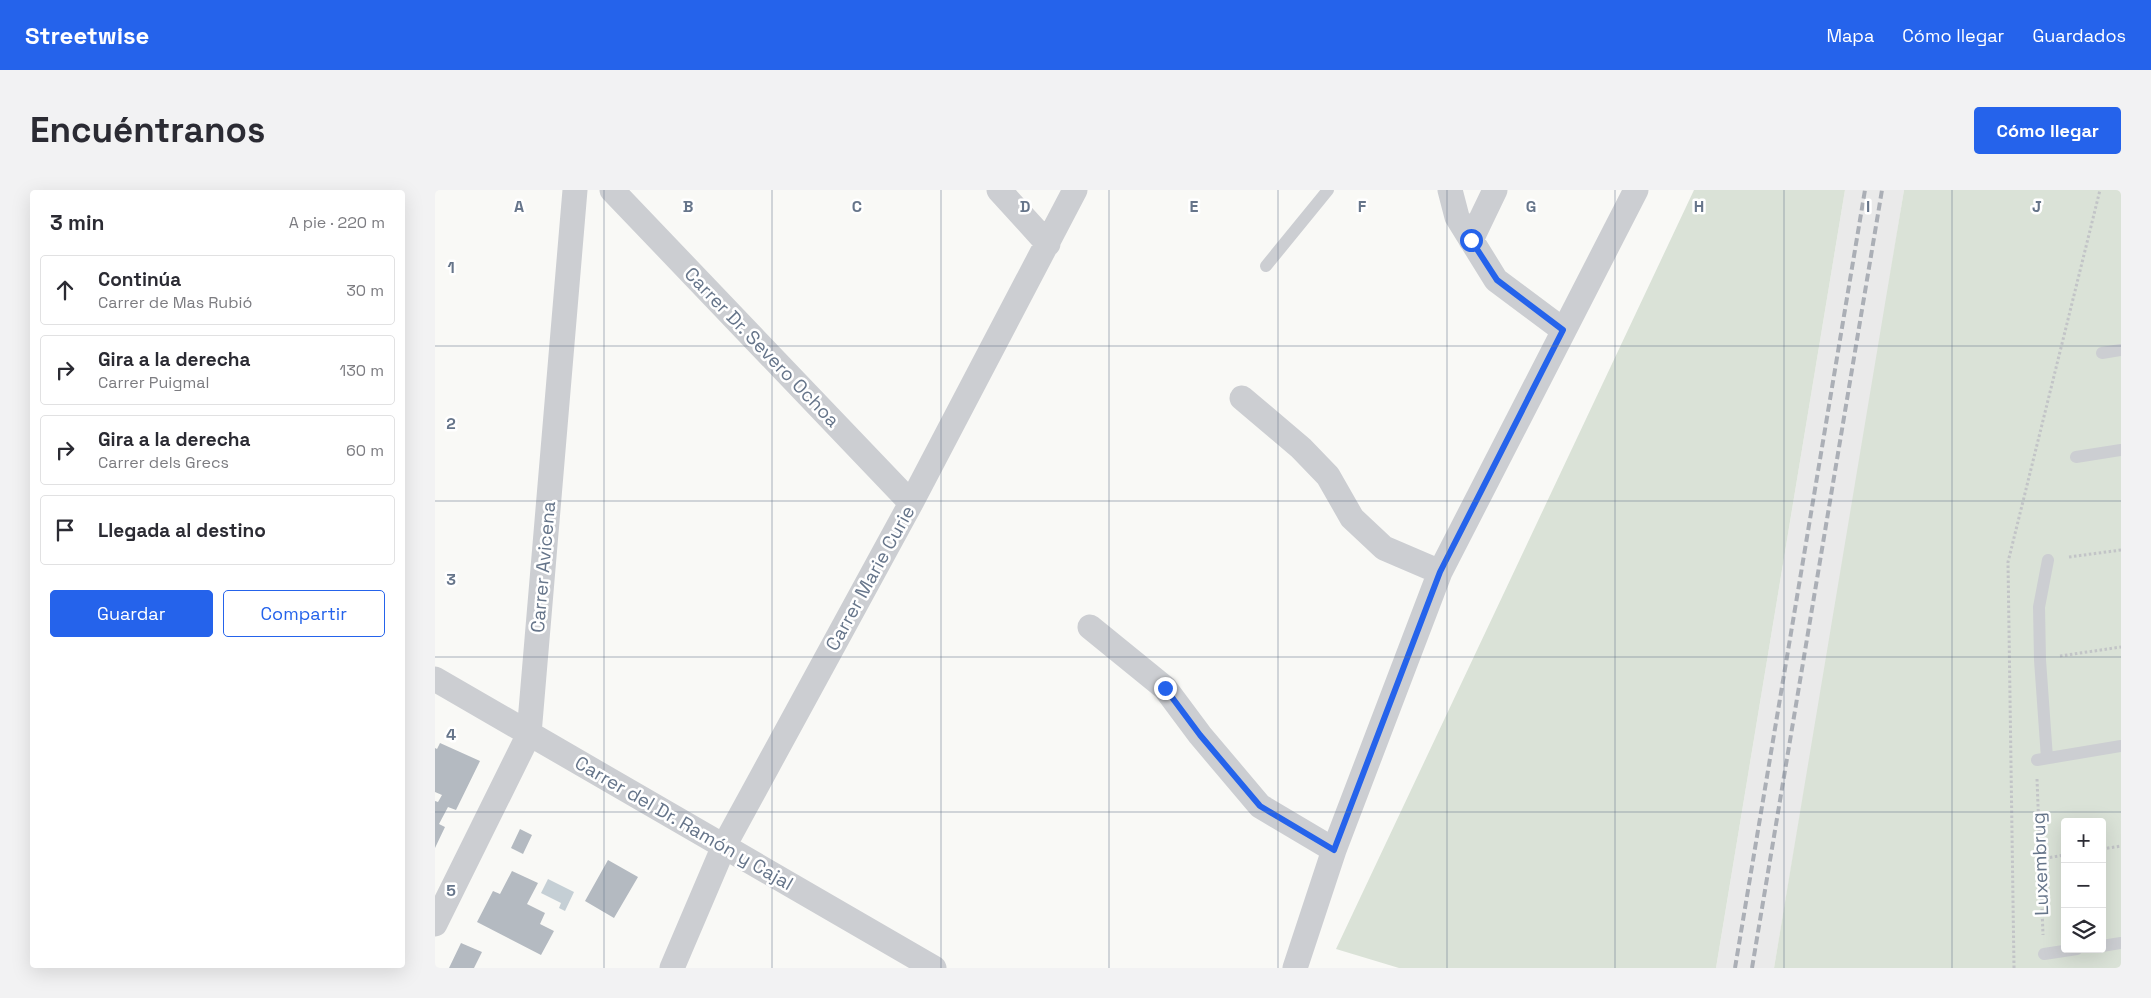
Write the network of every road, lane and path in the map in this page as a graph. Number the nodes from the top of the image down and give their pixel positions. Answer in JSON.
{"nodes":[{"id":1,"x":575,"y":190,"type":"edge"},
{"id":2,"x":612,"y":190,"type":"edge"},
{"id":3,"x":999,"y":190,"type":"edge"},
{"id":4,"x":1075,"y":190,"type":"edge"},
{"id":5,"x":1328,"y":190,"type":"edge"},
{"id":6,"x":1450,"y":190,"type":"edge"},
{"id":7,"x":1495,"y":190,"type":"edge"},
{"id":8,"x":1636,"y":190,"type":"edge"},
{"id":9,"x":1471,"y":240,"type":"junction"},
{"id":10,"x":1048,"y":244,"type":"junction"},
{"id":11,"x":1266,"y":266,"type":"dead end"},
{"id":12,"x":1563,"y":330,"type":"junction"},
{"id":13,"x":2121,"y":350,"type":"edge"},
{"id":14,"x":2102,"y":353,"type":"dead end"},
{"id":15,"x":1242,"y":398,"type":"dead end"},
{"id":16,"x":2121,"y":450,"type":"edge"},
{"id":17,"x":2076,"y":457,"type":"dead end"},
{"id":18,"x":911,"y":503,"type":"junction"},
{"id":19,"x":2121,"y":550,"type":"edge"},
{"id":20,"x":2048,"y":560,"type":"joint"},
{"id":21,"x":1440,"y":572,"type":"junction"},
{"id":22,"x":1090,"y":627,"type":"dead end"},
{"id":23,"x":2121,"y":647,"type":"edge"},
{"id":24,"x":2040,"y":660,"type":"junction"},
{"id":25,"x":435,"y":679,"type":"edge"},
{"id":26,"x":529,"y":734,"type":"junction"},
{"id":27,"x":2121,"y":746,"type":"edge"},
{"id":28,"x":2042,"y":759,"type":"junction"},
{"id":29,"x":724,"y":846,"type":"junction"},
{"id":30,"x":2121,"y":846,"type":"edge"},
{"id":31,"x":2106,"y":848,"type":"edge"},
{"id":32,"x":1334,"y":850,"type":"junction"},
{"id":33,"x":2061,"y":856,"type":"edge"},
{"id":34,"x":2040,"y":859,"type":"junction"},
{"id":35,"x":435,"y":924,"type":"edge"},
{"id":36,"x":2121,"y":943,"type":"edge"},
{"id":37,"x":2106,"y":945,"type":"edge"},
{"id":38,"x":2061,"y":951,"type":"edge"},
{"id":39,"x":2044,"y":954,"type":"joint"},
{"id":40,"x":672,"y":968,"type":"edge"},
{"id":41,"x":934,"y":968,"type":"edge"},
{"id":42,"x":1295,"y":968,"type":"edge"}],
"edges":[{"from":1,"to":26,"type":"street","name":"Carrer Avicena"},
{"from":2,"to":18,"type":"street","name":"Carrer Dr. Severo Ochoa"},
{"from":3,"to":10,"type":"street"},
{"from":4,"to":10,"type":"street","name":"Carrer Marie Curie"},
{"from":5,"to":11,"type":"lane"},
{"from":6,"to":9,"type":"street"},
{"from":7,"to":9,"type":"street"},
{"from":8,"to":12,"type":"street"},
{"from":9,"to":12,"type":"street"},
{"from":10,"to":18,"type":"street","name":"Carrer Marie Curie"},
{"from":12,"to":21,"type":"street"},
{"from":13,"to":14,"type":"lane"},
{"from":15,"to":21,"type":"street"},
{"from":16,"to":17,"type":"lane"},
{"from":18,"to":29,"type":"street","name":"Carrer Marie Curie"},
{"from":19,"to":20,"type":"path"},
{"from":20,"to":24,"type":"lane"},
{"from":21,"to":32,"type":"street"},
{"from":22,"to":32,"type":"street"},
{"from":23,"to":24,"type":"path"},
{"from":24,"to":28,"type":"lane"},
{"from":25,"to":26,"type":"street","name":"Carrer del Dr. Ramón y Cajal"},
{"from":26,"to":29,"type":"street","name":"Carrer del Dr. Ramón y Cajal"},
{"from":26,"to":35,"type":"street","name":"Carrer Avicena"},
{"from":27,"to":28,"type":"lane"},
{"from":28,"to":34,"type":"path","name":"Luxembrug"},
{"from":29,"to":40,"type":"street","name":"Carrer Marie Curie"},
{"from":29,"to":41,"type":"street","name":"Carrer del Dr. Ramón y Cajal"},
{"from":30,"to":31,"type":"path"},
{"from":32,"to":42,"type":"street"},
{"from":33,"to":34,"type":"path"},
{"from":34,"to":39,"type":"path","name":"Luxembrug"},
{"from":36,"to":37,"type":"lane"},
{"from":38,"to":39,"type":"lane"}]}
